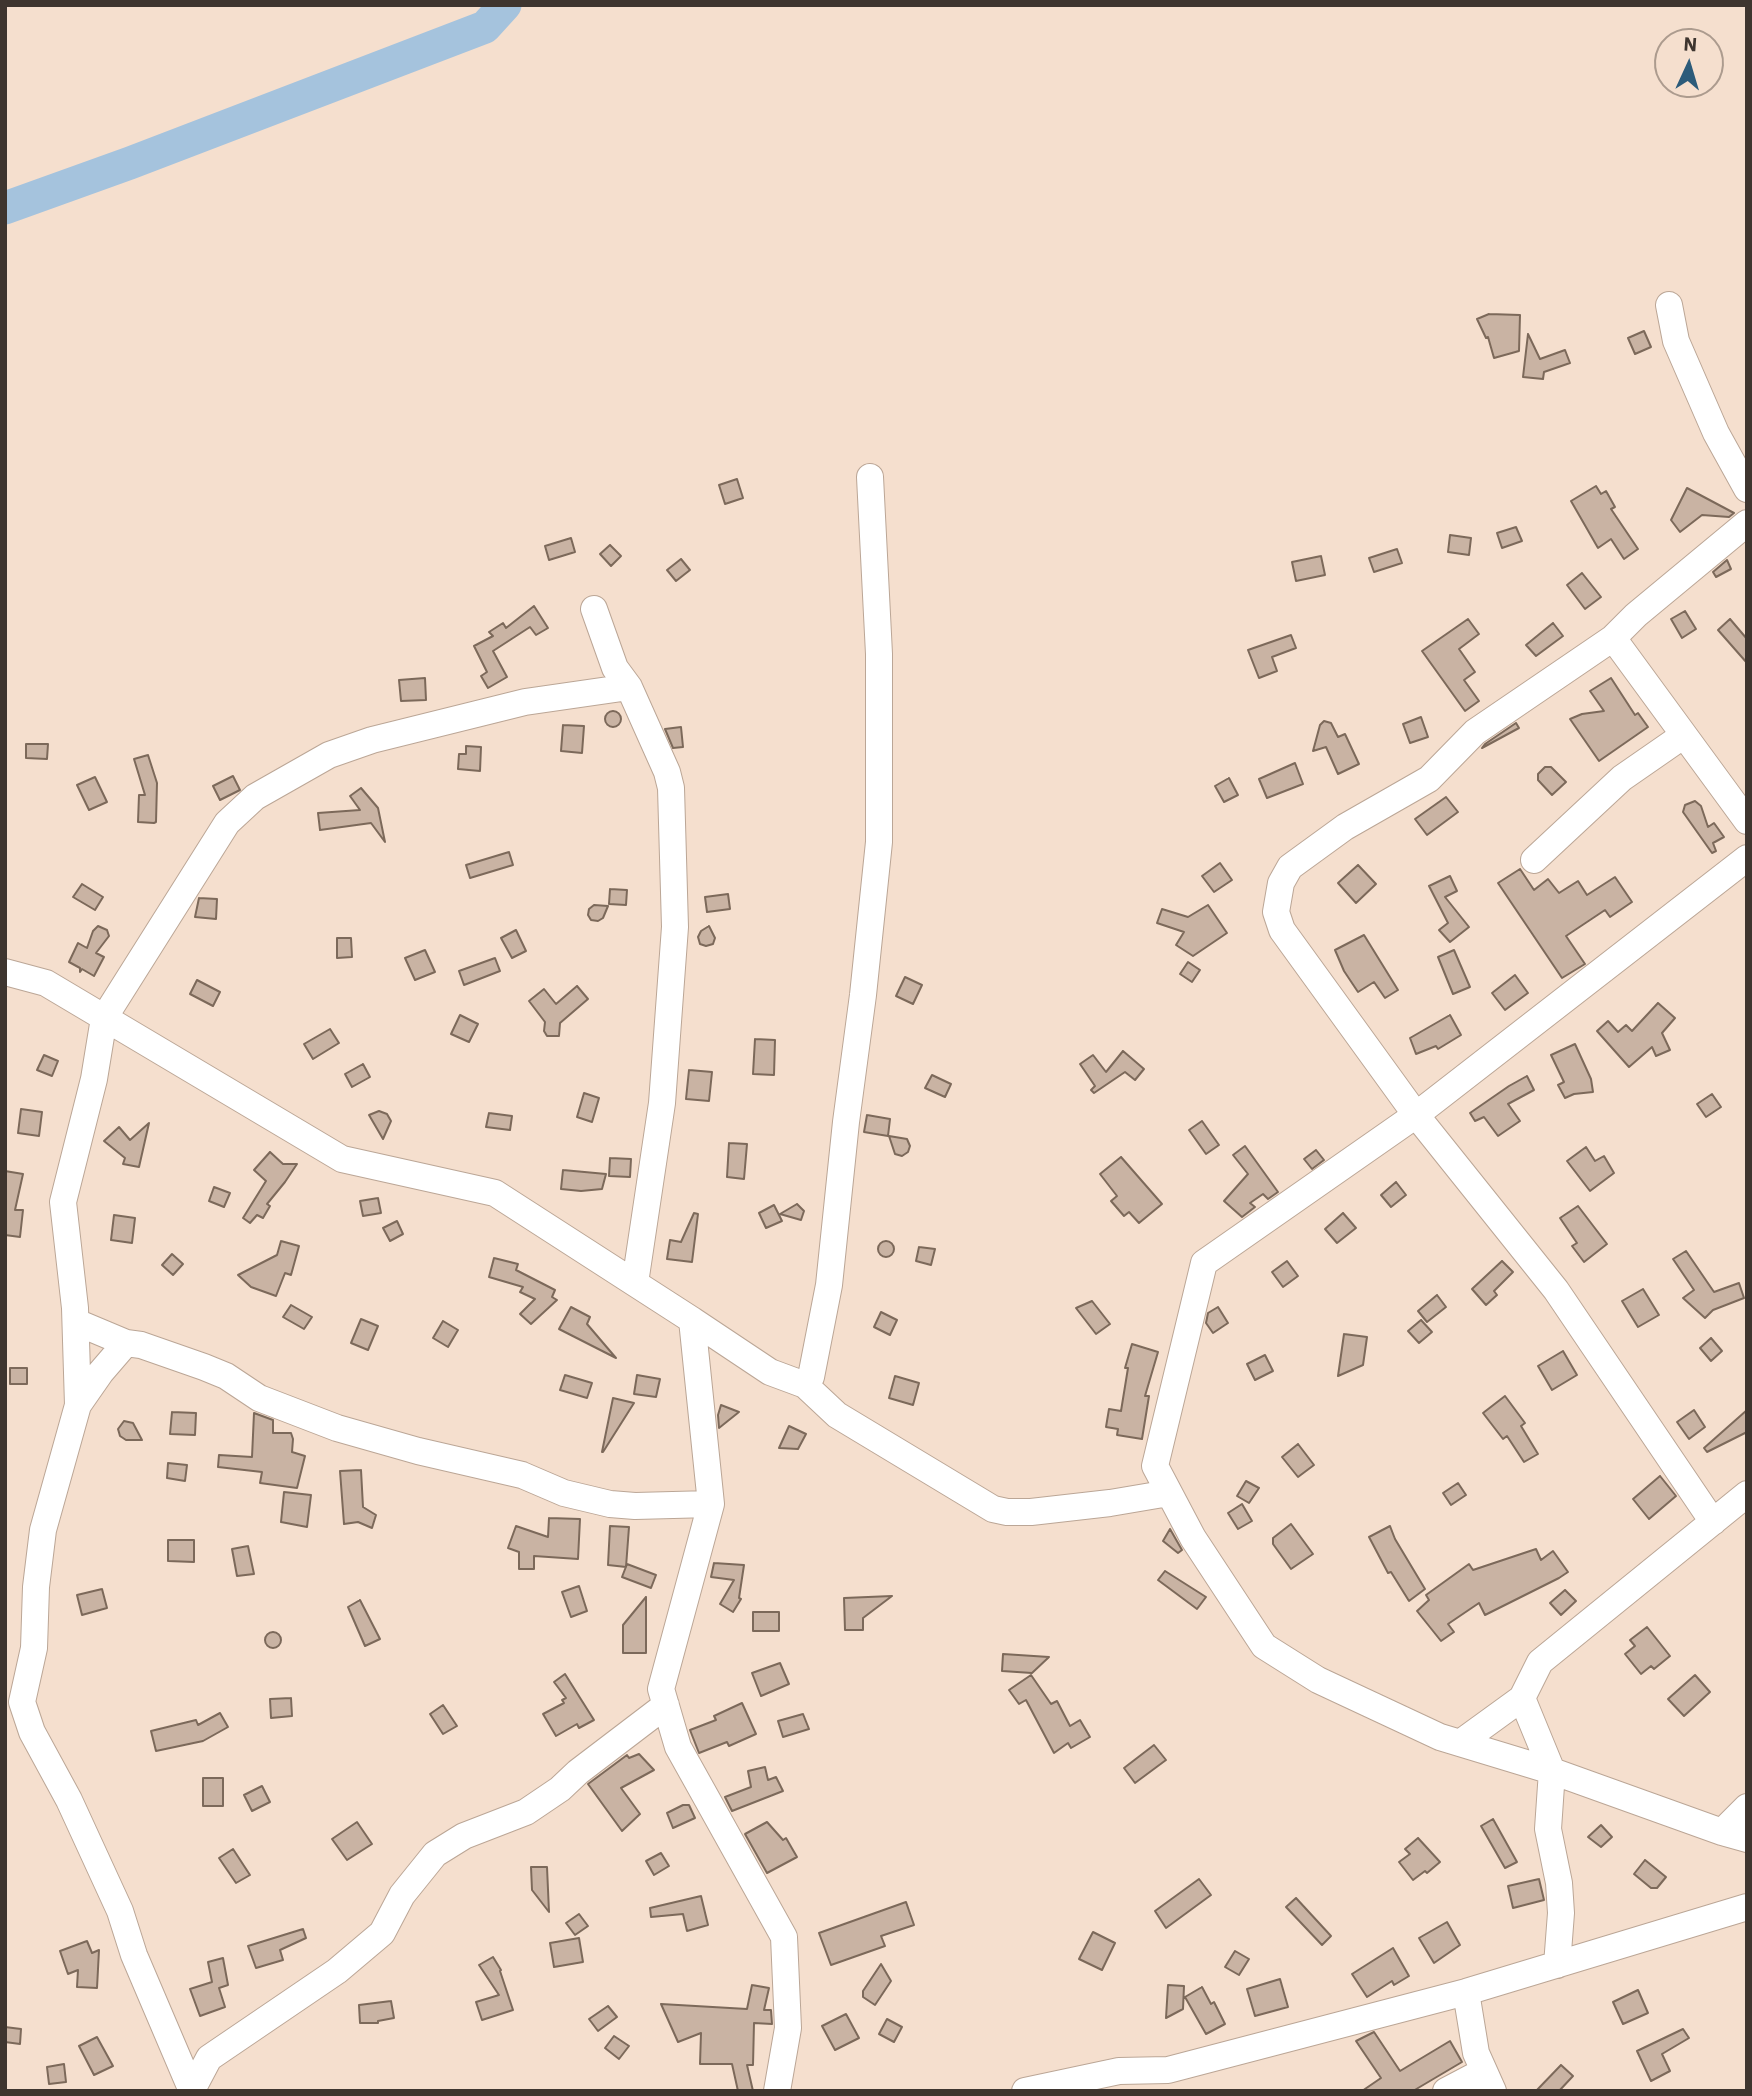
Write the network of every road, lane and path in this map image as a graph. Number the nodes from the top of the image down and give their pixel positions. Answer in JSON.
{"nodes":[{"id":1,"x":1669,"y":305,"type":"dead end"},
{"id":2,"x":870,"y":477,"type":"dead end"},
{"id":3,"x":1747,"y":489,"type":"edge"},
{"id":4,"x":1747,"y":523,"type":"edge"},
{"id":5,"x":594,"y":609,"type":"dead end"},
{"id":6,"x":1613,"y":638,"type":"junction"},
{"id":7,"x":629,"y":687,"type":"junction"},
{"id":8,"x":1684,"y":735,"type":"junction"},
{"id":9,"x":1747,"y":821,"type":"edge"},
{"id":10,"x":1747,"y":858,"type":"edge"},
{"id":11,"x":1534,"y":860,"type":"dead end"},
{"id":12,"x":5,"y":972,"type":"edge"},
{"id":13,"x":104,"y":1018,"type":"junction"},
{"id":14,"x":1416,"y":1115,"type":"junction"},
{"id":15,"x":635,"y":1283,"type":"junction"},
{"id":16,"x":692,"y":1320,"type":"junction"},
{"id":17,"x":76,"y":1322,"type":"junction"},
{"id":18,"x":126,"y":1343,"type":"junction"},
{"id":19,"x":805,"y":1385,"type":"junction"},
{"id":20,"x":78,"y":1405,"type":"junction"},
{"id":21,"x":1169,"y":1493,"type":"junction"},
{"id":22,"x":1747,"y":1494,"type":"edge"},
{"id":23,"x":711,"y":1504,"type":"junction"},
{"id":24,"x":1713,"y":1522,"type":"junction"},
{"id":25,"x":1522,"y":1698,"type":"junction"},
{"id":26,"x":666,"y":1705,"type":"junction"},
{"id":27,"x":1460,"y":1743,"type":"junction"},
{"id":28,"x":1552,"y":1771,"type":"junction"},
{"id":29,"x":1747,"y":1807,"type":"edge"},
{"id":30,"x":1734,"y":1836,"type":"edge"},
{"id":31,"x":1747,"y":1907,"type":"edge"},
{"id":32,"x":1557,"y":1965,"type":"junction"},
{"id":33,"x":1466,"y":1992,"type":"junction"},
{"id":34,"x":1488,"y":2081,"type":"edge"},
{"id":35,"x":192,"y":2091,"type":"edge"},
{"id":36,"x":777,"y":2091,"type":"edge"},
{"id":37,"x":1025,"y":2091,"type":"edge"},
{"id":38,"x":1446,"y":2091,"type":"edge"}],
"edges":[{"from":1,"to":3,"type":"street"},
{"from":2,"to":19,"type":"street"},
{"from":4,"to":6,"type":"street"},
{"from":5,"to":7,"type":"street"},
{"from":6,"to":8,"type":"street"},
{"from":6,"to":14,"type":"street"},
{"from":7,"to":13,"type":"street"},
{"from":7,"to":15,"type":"street"},
{"from":8,"to":9,"type":"street"},
{"from":8,"to":11,"type":"street"},
{"from":10,"to":14,"type":"street"},
{"from":12,"to":13,"type":"street"},
{"from":13,"to":15,"type":"street"},
{"from":13,"to":17,"type":"street"},
{"from":14,"to":21,"type":"street"},
{"from":14,"to":24,"type":"street"},
{"from":15,"to":16,"type":"street"},
{"from":16,"to":19,"type":"street"},
{"from":16,"to":23,"type":"street"},
{"from":17,"to":18,"type":"street"},
{"from":17,"to":20,"type":"street"},
{"from":18,"to":20,"type":"street"},
{"from":18,"to":23,"type":"street"},
{"from":19,"to":21,"type":"street"},
{"from":20,"to":35,"type":"street"},
{"from":21,"to":27,"type":"street"},
{"from":22,"to":24,"type":"street"},
{"from":23,"to":26,"type":"street"},
{"from":24,"to":25,"type":"street"},
{"from":25,"to":27,"type":"street"},
{"from":25,"to":28,"type":"street"},
{"from":26,"to":35,"type":"street"},
{"from":26,"to":36,"type":"street"},
{"from":27,"to":28,"type":"street"},
{"from":28,"to":30,"type":"street"},
{"from":28,"to":32,"type":"street"},
{"from":29,"to":30,"type":"street"},
{"from":31,"to":32,"type":"street"},
{"from":32,"to":33,"type":"street"},
{"from":33,"to":34,"type":"street"},
{"from":33,"to":37,"type":"street"},
{"from":34,"to":38,"type":"street"}]}
